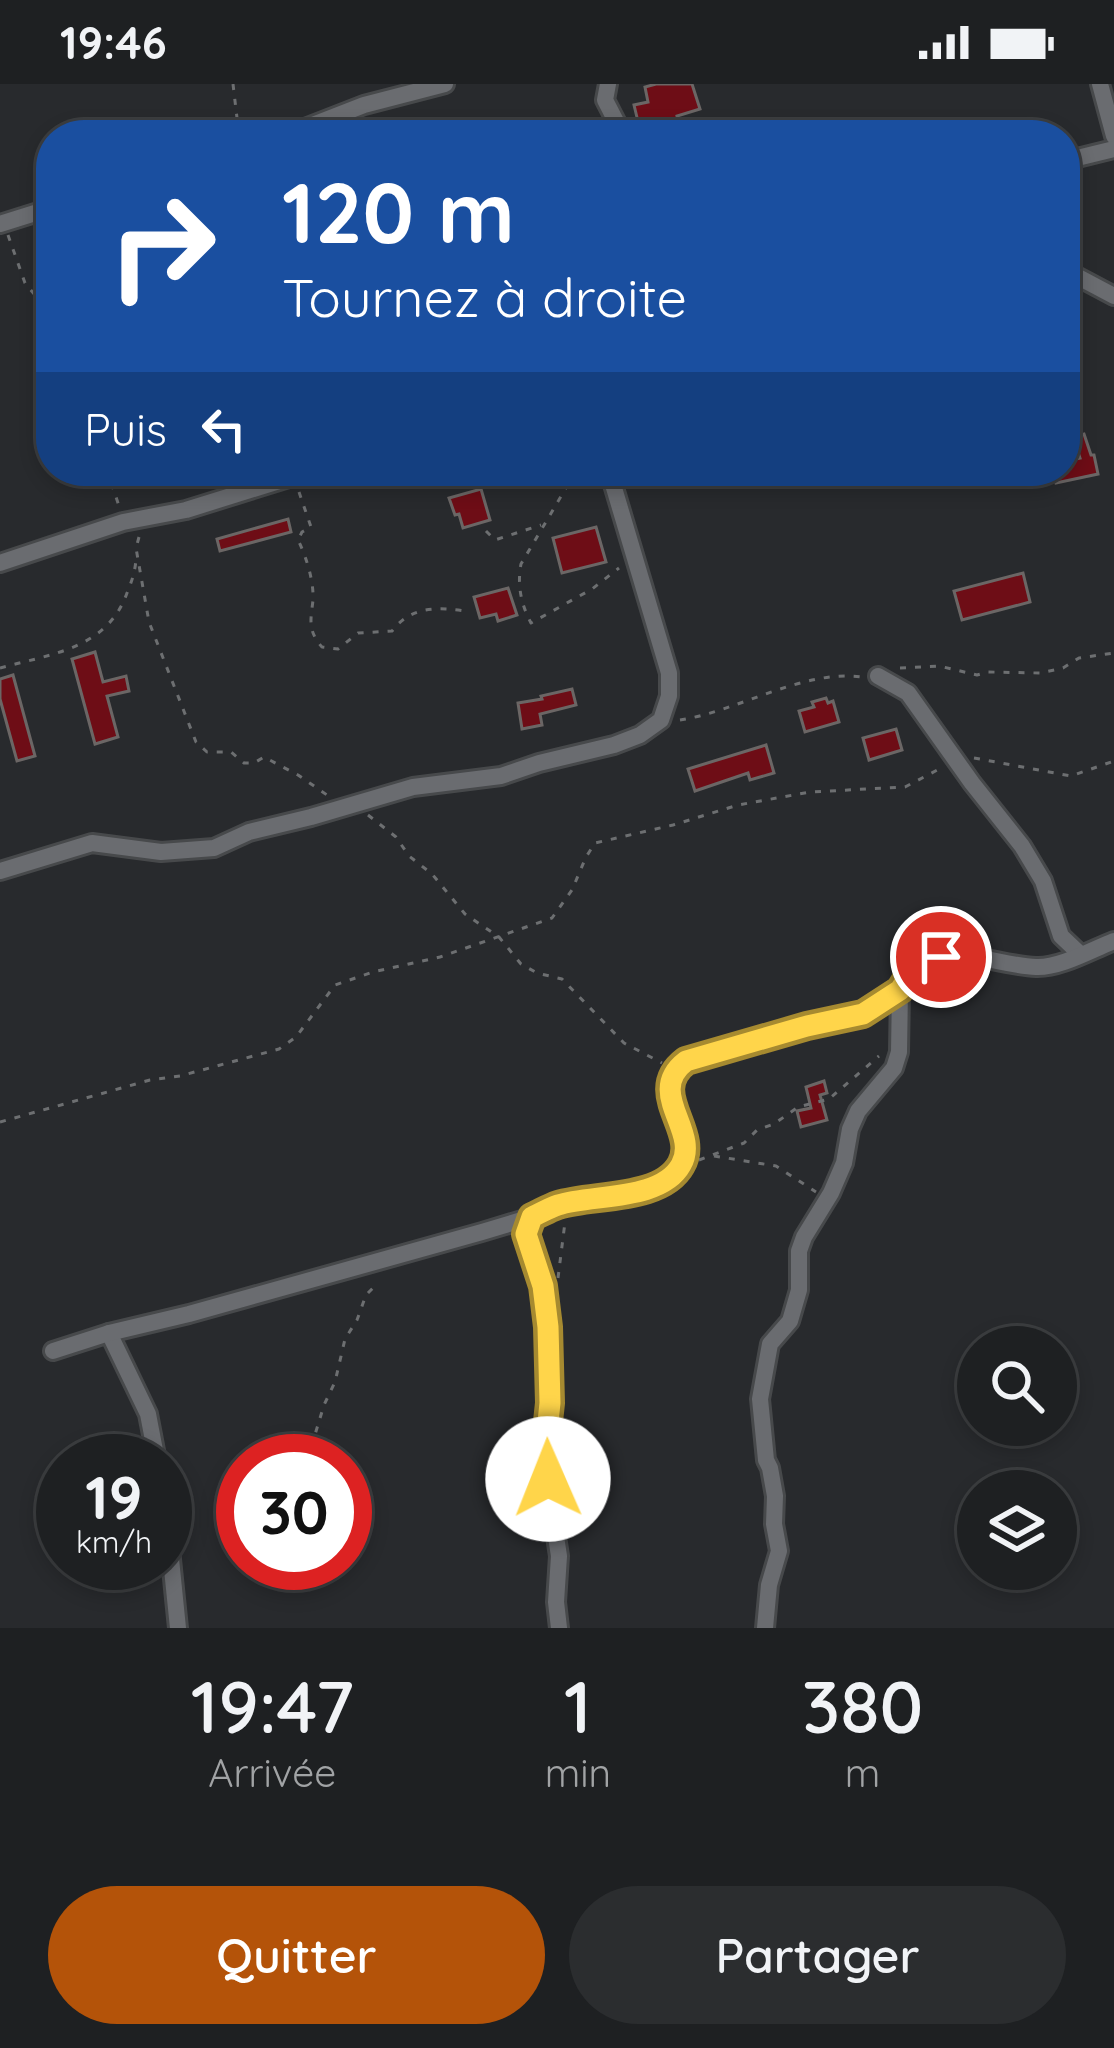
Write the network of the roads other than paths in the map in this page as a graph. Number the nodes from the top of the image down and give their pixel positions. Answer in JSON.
{"nodes":[{"id":1,"x":445,"y":84,"type":"edge"},
{"id":2,"x":608,"y":84,"type":"edge"},
{"id":3,"x":1100,"y":84,"type":"edge"},
{"id":4,"x":326,"y":120,"type":"edge"},
{"id":5,"x":615,"y":120,"type":"edge"},
{"id":6,"x":1114,"y":136,"type":"edge"},
{"id":7,"x":1114,"y":149,"type":"edge"},
{"id":8,"x":1080,"y":157,"type":"edge"},
{"id":9,"x":36,"y":213,"type":"edge"},
{"id":10,"x":3,"y":223,"type":"edge"},
{"id":11,"x":1080,"y":278,"type":"edge"},
{"id":12,"x":1114,"y":296,"type":"edge"},
{"id":13,"x":263,"y":486,"type":"edge"},
{"id":14,"x":613,"y":486,"type":"edge"},
{"id":15,"x":0,"y":563,"type":"edge"},
{"id":16,"x":878,"y":676,"type":"dead end"},
{"id":17,"x":0,"y":871,"type":"edge"},
{"id":18,"x":1114,"y":941,"type":"edge"},
{"id":19,"x":1080,"y":954,"type":"junction"},
{"id":20,"x":900,"y":990,"type":"junction"},
{"id":21,"x":532,"y":1217,"type":"junction"},
{"id":22,"x":109,"y":1333,"type":"junction"},
{"id":23,"x":53,"y":1351,"type":"dead end"},
{"id":24,"x":152,"y":1434,"type":"edge"},
{"id":25,"x":174,"y":1590,"type":"edge"},
{"id":26,"x":178,"y":1628,"type":"edge"},
{"id":27,"x":559,"y":1628,"type":"edge"},
{"id":28,"x":765,"y":1628,"type":"edge"}],
"edges":[{"from":1,"to":4,"type":"street"},
{"from":2,"to":5,"type":"street"},
{"from":3,"to":6,"type":"street"},
{"from":7,"to":8,"type":"street"},
{"from":9,"to":10,"type":"street"},
{"from":11,"to":12,"type":"street"},
{"from":13,"to":15,"type":"street"},
{"from":14,"to":17,"type":"street"},
{"from":16,"to":19,"type":"street"},
{"from":18,"to":19,"type":"street"},
{"from":19,"to":20,"type":"street"},
{"from":20,"to":21,"type":"street"},
{"from":20,"to":28,"type":"street"},
{"from":21,"to":22,"type":"street"},
{"from":21,"to":27,"type":"street"},
{"from":22,"to":23,"type":"street"},
{"from":22,"to":24,"type":"street"},
{"from":25,"to":26,"type":"street"}]}
